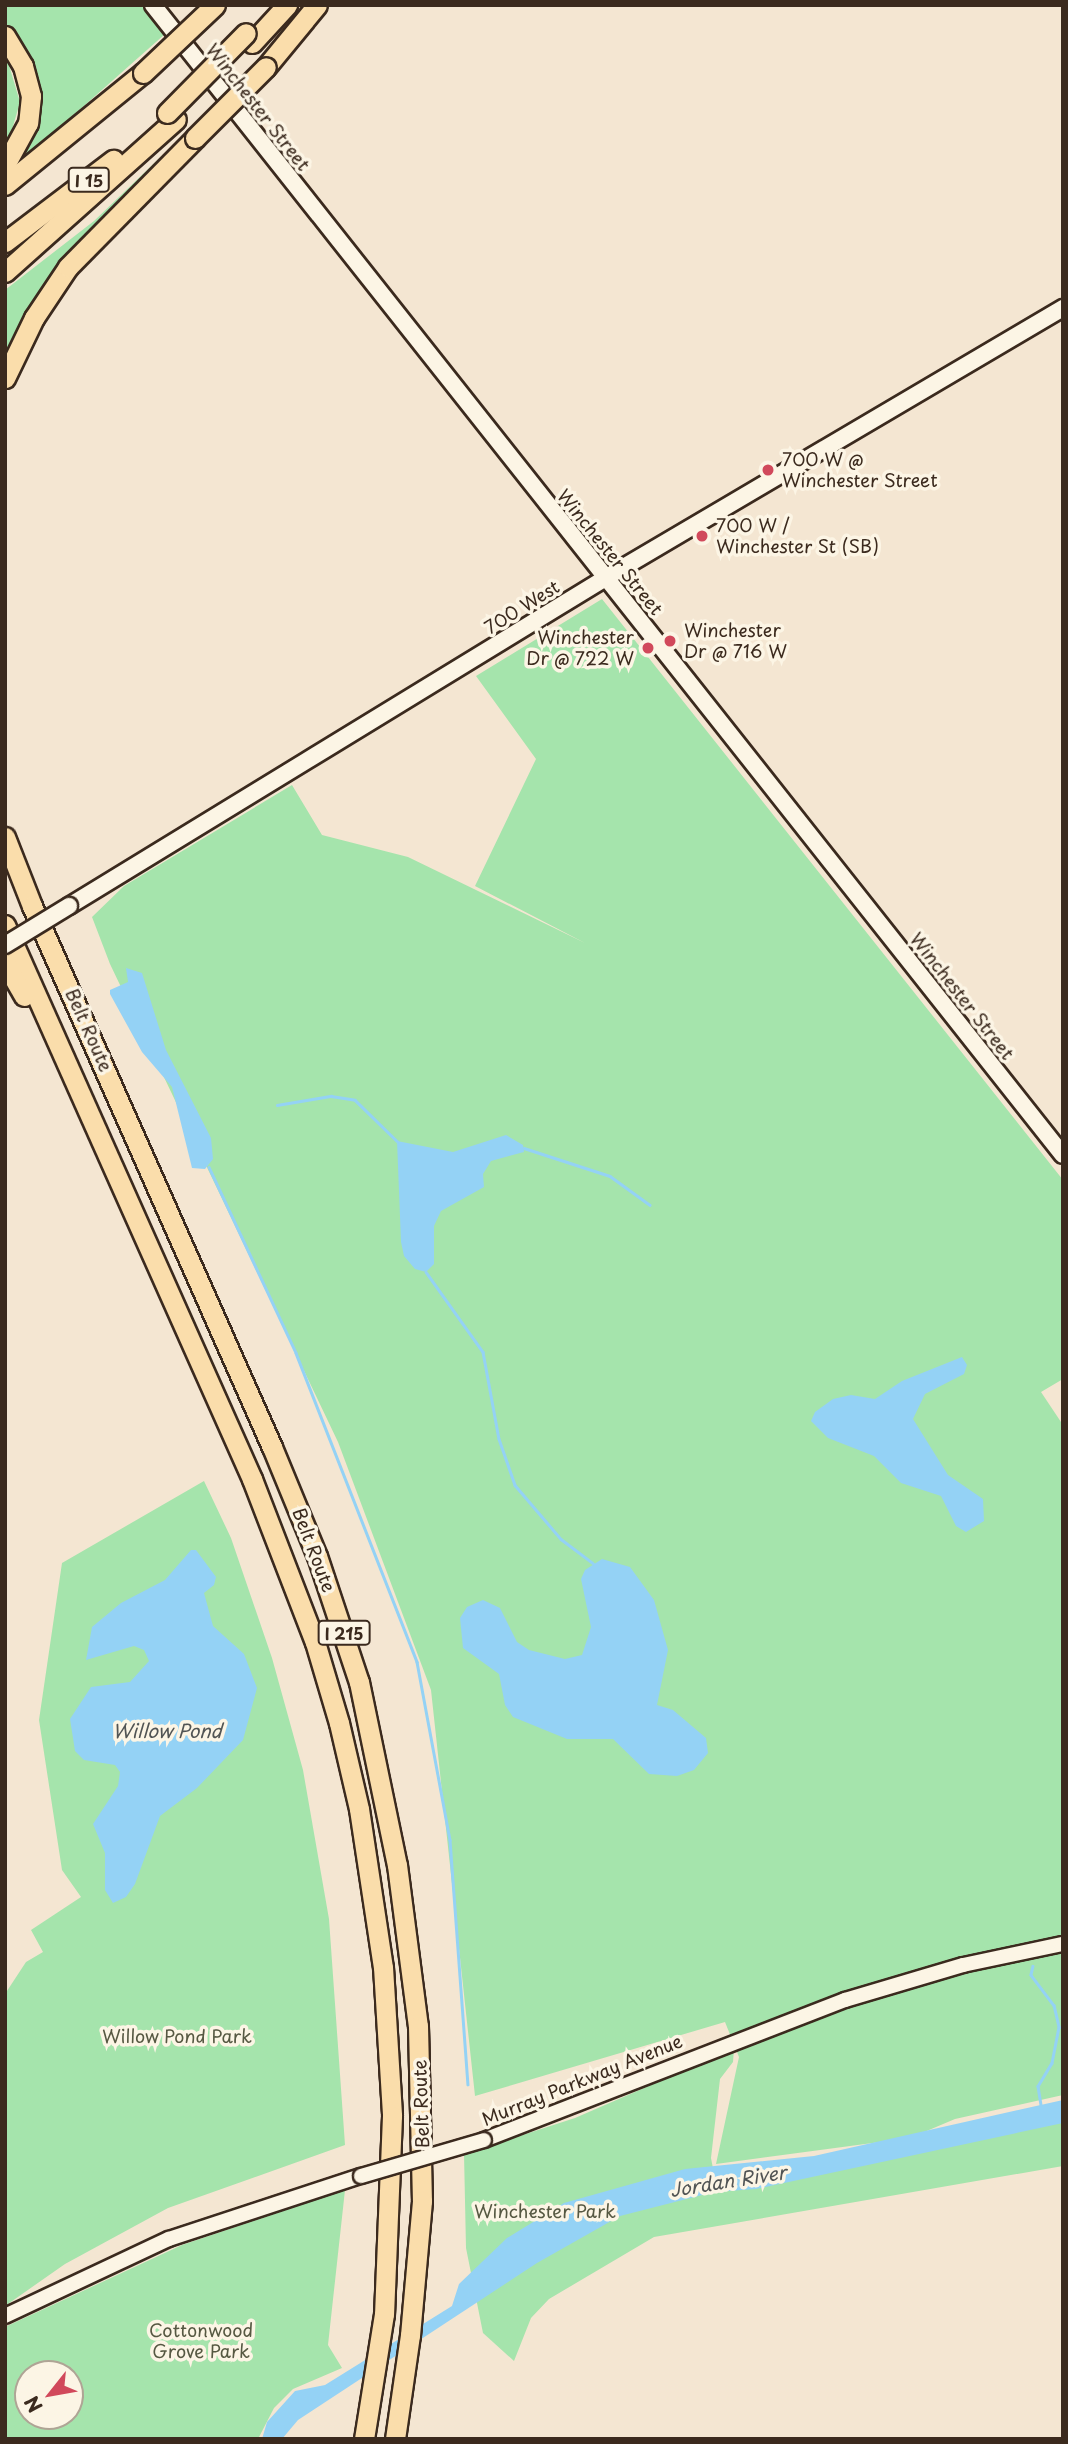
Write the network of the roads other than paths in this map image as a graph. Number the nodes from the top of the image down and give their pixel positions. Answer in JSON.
{"nodes":[{"id":1,"x":153,"y":5,"type":"edge"},
{"id":2,"x":215,"y":5,"type":"edge"},
{"id":3,"x":271,"y":5,"type":"edge"},
{"id":4,"x":288,"y":5,"type":"edge"},
{"id":5,"x":317,"y":5,"type":"edge"},
{"id":6,"x":5,"y":36,"type":"edge"},
{"id":7,"x":249,"y":38,"type":"junction"},
{"id":8,"x":172,"y":116,"type":"junction"},
{"id":9,"x":5,"y":165,"type":"edge"},
{"id":10,"x":5,"y":185,"type":"edge"},
{"id":11,"x":5,"y":242,"type":"edge"},
{"id":12,"x":5,"y":271,"type":"edge"},
{"id":13,"x":1063,"y":308,"type":"edge"},
{"id":14,"x":5,"y":377,"type":"edge"},
{"id":15,"x":606,"y":578,"type":"junction"},
{"id":16,"x":5,"y":836,"type":"edge"},
{"id":17,"x":5,"y":925,"type":"edge"},
{"id":18,"x":5,"y":945,"type":"edge"},
{"id":19,"x":5,"y":963,"type":"edge"},
{"id":20,"x":70,"y":1079,"type":"junction"},
{"id":21,"x":1063,"y":1155,"type":"edge"},
{"id":22,"x":1063,"y":1944,"type":"edge"},
{"id":23,"x":5,"y":2316,"type":"edge"},
{"id":24,"x":364,"y":2439,"type":"edge"},
{"id":25,"x":395,"y":2439,"type":"edge"}],
"edges":[{"from":1,"to":15,"type":"main road","name":"Winchester Street"},
{"from":2,"to":10,"type":"highway","number":"I 15","bridge":true},
{"from":3,"to":7,"type":"highway","number":"I 15"},
{"from":4,"to":7,"type":"highway"},
{"from":5,"to":14,"type":"highway","bridge":true},
{"from":6,"to":9,"type":"highway"},
{"from":7,"to":8,"type":"highway","number":"I 15","bridge":true},
{"from":8,"to":11,"type":"highway","number":"I 15"},
{"from":8,"to":12,"type":"highway"},
{"from":13,"to":15,"type":"main road","name":"700 West"},
{"from":15,"to":18,"type":"main road","name":"700 West","bridge":true},
{"from":15,"to":21,"type":"main road","name":"Winchester Street"},
{"from":16,"to":25,"type":"highway","name":"Belt Route","number":"I 215"},
{"from":17,"to":20,"type":"highway","name":"Belt Route","number":"I 215"},
{"from":19,"to":20,"type":"highway"},
{"from":20,"to":24,"type":"highway","name":"Belt Route","number":"I 215"},
{"from":22,"to":23,"type":"street","name":"Murray Parkway Avenue","bridge":true}]}
